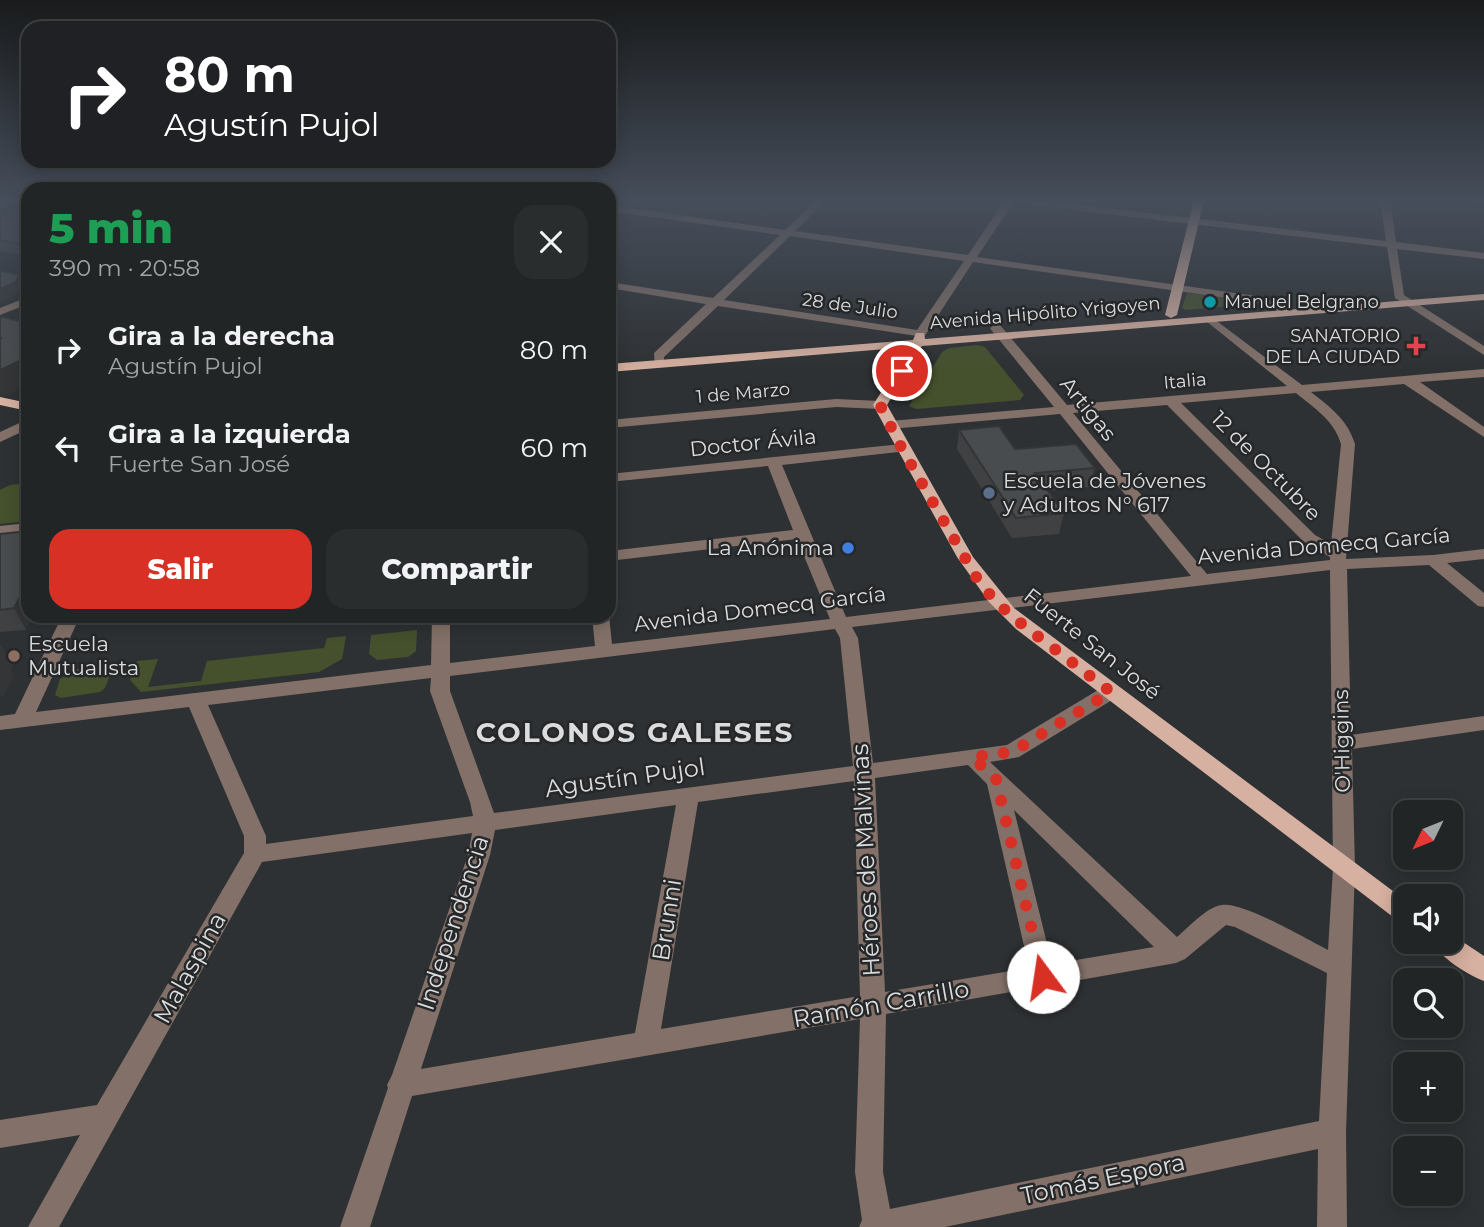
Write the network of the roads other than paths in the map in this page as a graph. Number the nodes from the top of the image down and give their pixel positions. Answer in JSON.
{"nodes":[{"id":1,"x":763,"y":257,"type":"edge"},
{"id":2,"x":965,"y":257,"type":"edge"},
{"id":3,"x":1185,"y":257,"type":"edge"},
{"id":4,"x":1395,"y":257,"type":"edge"},
{"id":5,"x":970,"y":258,"type":"junction"},
{"id":6,"x":0,"y":275,"type":"edge"},
{"id":7,"x":21,"y":280,"type":"edge"},
{"id":8,"x":616,"y":286,"type":"edge"},
{"id":9,"x":1177,"y":287,"type":"junction"},
{"id":10,"x":1484,"y":290,"type":"edge"},
{"id":11,"x":1484,"y":297,"type":"edge"},
{"id":12,"x":1404,"y":300,"type":"junction"},
{"id":13,"x":21,"y":303,"type":"edge"},
{"id":14,"x":715,"y":304,"type":"junction"},
{"id":15,"x":1282,"y":309,"type":"junction"},
{"id":16,"x":0,"y":312,"type":"edge"},
{"id":17,"x":1174,"y":318,"type":"junction"},
{"id":18,"x":1210,"y":319,"type":"junction"},
{"id":19,"x":999,"y":332,"type":"junction"},
{"id":20,"x":919,"y":339,"type":"junction"},
{"id":21,"x":1484,"y":351,"type":"edge"},
{"id":22,"x":616,"y":360,"type":"edge"},
{"id":23,"x":658,"y":360,"type":"junction"},
{"id":24,"x":616,"y":367,"type":"edge"},
{"id":25,"x":1484,"y":373,"type":"edge"},
{"id":26,"x":1406,"y":379,"type":"junction"},
{"id":27,"x":1298,"y":388,"type":"junction"},
{"id":28,"x":1170,"y":400,"type":"junction"},
{"id":29,"x":0,"y":401,"type":"edge"},
{"id":30,"x":880,"y":405,"type":"junction"},
{"id":31,"x":21,"y":406,"type":"edge"},
{"id":32,"x":1061,"y":409,"type":"junction"},
{"id":33,"x":0,"y":414,"type":"edge"},
{"id":34,"x":21,"y":415,"type":"edge"},
{"id":35,"x":616,"y":423,"type":"edge"},
{"id":36,"x":890,"y":425,"type":"junction"},
{"id":37,"x":21,"y":427,"type":"edge"},
{"id":38,"x":1484,"y":433,"type":"edge"},
{"id":39,"x":0,"y":438,"type":"edge"},
{"id":40,"x":902,"y":449,"type":"junction"},
{"id":41,"x":774,"y":462,"type":"junction"},
{"id":42,"x":616,"y":477,"type":"edge"},
{"id":43,"x":21,"y":529,"type":"edge"},
{"id":44,"x":0,"y":531,"type":"edge"},
{"id":45,"x":802,"y":534,"type":"junction"},
{"id":46,"x":1484,"y":554,"type":"edge"},
{"id":47,"x":616,"y":555,"type":"edge"},
{"id":48,"x":1338,"y":559,"type":"junction"},
{"id":49,"x":1433,"y":560,"type":"junction"},
{"id":50,"x":1203,"y":580,"type":"junction"},
{"id":51,"x":1484,"y":602,"type":"edge"},
{"id":52,"x":998,"y":604,"type":"junction"},
{"id":53,"x":841,"y":621,"type":"junction"},
{"id":54,"x":68,"y":623,"type":"edge"},
{"id":55,"x":441,"y":623,"type":"edge"},
{"id":56,"x":602,"y":623,"type":"edge"},
{"id":57,"x":604,"y":651,"type":"junction"},
{"id":58,"x":439,"y":669,"type":"junction"},
{"id":59,"x":1111,"y":692,"type":"junction"},
{"id":60,"x":195,"y":700,"type":"junction"},
{"id":61,"x":23,"y":719,"type":"junction"},
{"id":62,"x":0,"y":723,"type":"edge"},
{"id":63,"x":1484,"y":723,"type":"edge"},
{"id":64,"x":1343,"y":743,"type":"junction"},
{"id":65,"x":972,"y":757,"type":"junction"},
{"id":66,"x":864,"y":771,"type":"junction"},
{"id":67,"x":996,"y":779,"type":"junction"},
{"id":68,"x":688,"y":797,"type":"junction"},
{"id":69,"x":485,"y":824,"type":"junction"},
{"id":70,"x":255,"y":854,"type":"junction"},
{"id":71,"x":1344,"y":868,"type":"junction"},
{"id":72,"x":1393,"y":904,"type":"edge"},
{"id":73,"x":1176,"y":952,"type":"junction"},
{"id":74,"x":1462,"y":954,"type":"edge"},
{"id":75,"x":1339,"y":967,"type":"junction"},
{"id":76,"x":1484,"y":970,"type":"edge"},
{"id":77,"x":1043,"y":977,"type":"junction"},
{"id":78,"x":873,"y":1006,"type":"junction"},
{"id":79,"x":646,"y":1044,"type":"junction"},
{"id":80,"x":400,"y":1085,"type":"junction"},
{"id":81,"x":107,"y":1117,"type":"junction"},
{"id":82,"x":1332,"y":1132,"type":"junction"},
{"id":83,"x":0,"y":1134,"type":"edge"},
{"id":84,"x":43,"y":1227,"type":"edge"},
{"id":85,"x":355,"y":1227,"type":"edge"},
{"id":86,"x":876,"y":1227,"type":"edge"},
{"id":87,"x":1332,"y":1227,"type":"edge"}],
"edges":[{"from":1,"to":14,"type":"street"},
{"from":2,"to":5,"type":"street"},
{"from":3,"to":9,"type":"main road"},
{"from":4,"to":12,"type":"street"},
{"from":5,"to":9,"type":"street"},
{"from":5,"to":20,"type":"street"},
{"from":6,"to":7,"type":"street"},
{"from":8,"to":14,"type":"street","name":"28 de Julio"},
{"from":9,"to":15,"type":"street"},
{"from":9,"to":17,"type":"main road"},
{"from":10,"to":12,"type":"main road","name":"Avenida Hipólito Yrigoyen"},
{"from":11,"to":12,"type":"main road","name":"Avenida Hipólito Yrigoyen"},
{"from":12,"to":15,"type":"main road","name":"Avenida Hipólito Yrigoyen"},
{"from":12,"to":21,"type":"street"},
{"from":13,"to":16,"type":"street"},
{"from":14,"to":20,"type":"street","name":"28 de Julio"},
{"from":14,"to":23,"type":"street"},
{"from":15,"to":17,"type":"main road","name":"Avenida Hipólito Yrigoyen"},
{"from":15,"to":18,"type":"main road","name":"Avenida Hipólito Yrigoyen"},
{"from":17,"to":18,"type":"main road","name":"Avenida Hipólito Yrigoyen"},
{"from":17,"to":19,"type":"main road","name":"Avenida Hipólito Yrigoyen"},
{"from":18,"to":27,"type":"street","name":"O'Higgins"},
{"from":19,"to":20,"type":"main road","name":"Avenida Hipólito Yrigoyen"},
{"from":19,"to":32,"type":"street","name":"Artigas"},
{"from":20,"to":23,"type":"main road","name":"Avenida Hipólito Yrigoyen"},
{"from":20,"to":30,"type":"main road"},
{"from":22,"to":23,"type":"main road","name":"Avenida Hipólito Yrigoyen"},
{"from":23,"to":24,"type":"main road","name":"Avenida Hipólito Yrigoyen"},
{"from":25,"to":26,"type":"street","name":"Italia"},
{"from":26,"to":27,"type":"street","name":"Italia"},
{"from":26,"to":38,"type":"street"},
{"from":27,"to":28,"type":"street","name":"Italia"},
{"from":27,"to":48,"type":"street","name":"O'Higgins"},
{"from":28,"to":32,"type":"street","name":"Italia"},
{"from":28,"to":48,"type":"street","name":"12 de Octubre"},
{"from":29,"to":31,"type":"main road"},
{"from":30,"to":35,"type":"street","name":"1 de Marzo"},
{"from":30,"to":36,"type":"main road","name":"Fuerte San José"},
{"from":32,"to":36,"type":"street","name":"Italia"},
{"from":32,"to":50,"type":"street","name":"Artigas"},
{"from":33,"to":34,"type":"main road"},
{"from":36,"to":40,"type":"main road","name":"Fuerte San José"},
{"from":37,"to":39,"type":"street"},
{"from":40,"to":41,"type":"street","name":"Doctor Ávila"},
{"from":40,"to":52,"type":"main road","name":"Fuerte San José"},
{"from":41,"to":42,"type":"street","name":"Doctor Ávila"},
{"from":41,"to":45,"type":"street","name":"Héroes de Malvinas"},
{"from":43,"to":44,"type":"street"},
{"from":45,"to":47,"type":"street"},
{"from":45,"to":53,"type":"street","name":"Héroes de Malvinas"},
{"from":46,"to":49,"type":"street","name":"Avenida Domecq García"},
{"from":48,"to":49,"type":"street","name":"Avenida Domecq García"},
{"from":48,"to":50,"type":"street","name":"Avenida Domecq García"},
{"from":48,"to":64,"type":"street","name":"O'Higgins"},
{"from":49,"to":51,"type":"street"},
{"from":50,"to":52,"type":"street","name":"Avenida Domecq García"},
{"from":52,"to":53,"type":"street","name":"Avenida Domecq García"},
{"from":52,"to":59,"type":"main road","name":"Fuerte San José"},
{"from":53,"to":57,"type":"street","name":"Avenida Domecq García"},
{"from":53,"to":66,"type":"street","name":"Héroes de Malvinas"},
{"from":54,"to":61,"type":"street"},
{"from":55,"to":58,"type":"street","name":"Independencia"},
{"from":56,"to":57,"type":"street"},
{"from":57,"to":58,"type":"street","name":"Avenida Domecq García"},
{"from":58,"to":60,"type":"street","name":"Avenida Domecq García"},
{"from":58,"to":69,"type":"street","name":"Independencia"},
{"from":59,"to":65,"type":"street","name":"Agustín Pujol"},
{"from":59,"to":71,"type":"main road","name":"Fuerte San José"},
{"from":60,"to":61,"type":"street","name":"Avenida Domecq García"},
{"from":60,"to":70,"type":"street"},
{"from":61,"to":62,"type":"street","name":"Avenida Domecq García"},
{"from":63,"to":64,"type":"street"},
{"from":64,"to":71,"type":"street","name":"O'Higgins"},
{"from":65,"to":66,"type":"street","name":"Agustín Pujol"},
{"from":65,"to":67,"type":"street"},
{"from":66,"to":68,"type":"street","name":"Agustín Pujol"},
{"from":66,"to":78,"type":"street","name":"Héroes de Malvinas"},
{"from":67,"to":73,"type":"street"},
{"from":67,"to":77,"type":"street"},
{"from":68,"to":69,"type":"street","name":"Agustín Pujol"},
{"from":68,"to":79,"type":"street","name":"Brunni"},
{"from":69,"to":70,"type":"street","name":"Agustín Pujol"},
{"from":69,"to":80,"type":"street","name":"Independencia"},
{"from":70,"to":81,"type":"street","name":"Malaspina"},
{"from":71,"to":72,"type":"main road","name":"Fuerte San José"},
{"from":71,"to":75,"type":"street","name":"O'Higgins"},
{"from":73,"to":75,"type":"street","name":"Ramón Carrillo"},
{"from":73,"to":77,"type":"street","name":"Ramón Carrillo"},
{"from":74,"to":76,"type":"main road"},
{"from":75,"to":82,"type":"street","name":"O'Higgins"},
{"from":77,"to":78,"type":"street","name":"Ramón Carrillo"},
{"from":78,"to":79,"type":"street","name":"Ramón Carrillo"},
{"from":78,"to":86,"type":"street","name":"Héroes de Malvinas"},
{"from":79,"to":80,"type":"street","name":"Ramón Carrillo"},
{"from":80,"to":85,"type":"street","name":"Independencia"},
{"from":81,"to":83,"type":"street"},
{"from":81,"to":84,"type":"street","name":"Malaspina"},
{"from":82,"to":86,"type":"street","name":"Tomás Espora"},
{"from":82,"to":87,"type":"street","name":"O'Higgins"}]}
